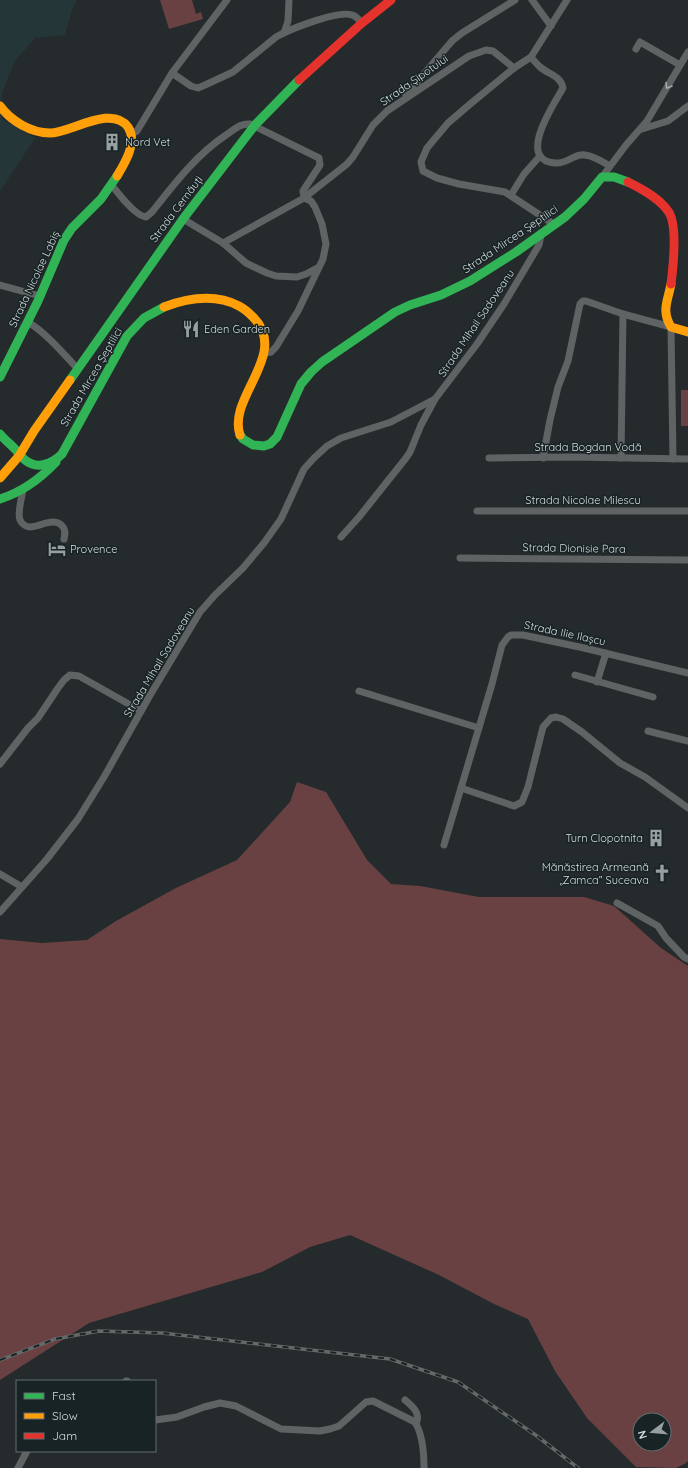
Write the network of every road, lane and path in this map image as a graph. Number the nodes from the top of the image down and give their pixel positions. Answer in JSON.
{"nodes":[{"id":1,"x":227,"y":0,"type":"edge"},
{"id":2,"x":289,"y":0,"type":"edge"},
{"id":3,"x":382,"y":0,"type":"edge"},
{"id":4,"x":391,"y":0,"type":"edge"},
{"id":5,"x":515,"y":0,"type":"edge"},
{"id":6,"x":532,"y":0,"type":"edge"},
{"id":7,"x":567,"y":0,"type":"edge"},
{"id":8,"x":362,"y":23,"type":"junction"},
{"id":9,"x":551,"y":26,"type":"junction"},
{"id":10,"x":284,"y":33,"type":"junction"},
{"id":11,"x":636,"y":49,"type":"dead end"},
{"id":12,"x":688,"y":52,"type":"edge"},
{"id":13,"x":531,"y":58,"type":"junction"},
{"id":14,"x":680,"y":65,"type":"junction"},
{"id":15,"x":514,"y":68,"type":"junction"},
{"id":16,"x":172,"y":73,"type":"junction"},
{"id":17,"x":0,"y":106,"type":"edge"},
{"id":18,"x":396,"y":106,"type":"junction"},
{"id":19,"x":688,"y":106,"type":"edge"},
{"id":20,"x":255,"y":125,"type":"junction"},
{"id":21,"x":642,"y":129,"type":"junction"},
{"id":22,"x":131,"y":134,"type":"junction"},
{"id":23,"x":540,"y":156,"type":"junction"},
{"id":24,"x":610,"y":166,"type":"junction"},
{"id":25,"x":602,"y":177,"type":"junction"},
{"id":26,"x":112,"y":184,"type":"junction"},
{"id":27,"x":511,"y":195,"type":"junction"},
{"id":28,"x":304,"y":198,"type":"junction"},
{"id":29,"x":183,"y":219,"type":"junction"},
{"id":30,"x":555,"y":226,"type":"junction"},
{"id":31,"x":541,"y":235,"type":"junction"},
{"id":32,"x":223,"y":243,"type":"junction"},
{"id":33,"x":319,"y":267,"type":"junction"},
{"id":34,"x":0,"y":285,"type":"edge"},
{"id":35,"x":40,"y":296,"type":"junction"},
{"id":36,"x":623,"y":314,"type":"junction"},
{"id":37,"x":28,"y":322,"type":"junction"},
{"id":38,"x":671,"y":327,"type":"junction"},
{"id":39,"x":688,"y":332,"type":"edge"},
{"id":40,"x":265,"y":353,"type":"junction"},
{"id":41,"x":77,"y":368,"type":"junction"},
{"id":42,"x":0,"y":377,"type":"edge"},
{"id":43,"x":435,"y":399,"type":"junction"},
{"id":44,"x":0,"y":434,"type":"edge"},
{"id":45,"x":68,"y":442,"type":"junction"},
{"id":46,"x":20,"y":452,"type":"junction"},
{"id":47,"x":489,"y":458,"type":"dead end"},
{"id":48,"x":543,"y":458,"type":"junction"},
{"id":49,"x":621,"y":458,"type":"junction"},
{"id":50,"x":688,"y":458,"type":"edge"},
{"id":51,"x":58,"y":459,"type":"junction"},
{"id":52,"x":673,"y":459,"type":"junction"},
{"id":53,"x":0,"y":473,"type":"edge"},
{"id":54,"x":0,"y":478,"type":"edge"},
{"id":55,"x":23,"y":489,"type":"junction"},
{"id":56,"x":0,"y":499,"type":"edge"},
{"id":57,"x":478,"y":511,"type":"dead end"},
{"id":58,"x":688,"y":511,"type":"edge"},
{"id":59,"x":341,"y":537,"type":"dead end"},
{"id":60,"x":64,"y":539,"type":"dead end"},
{"id":61,"x":460,"y":558,"type":"dead end"},
{"id":62,"x":688,"y":560,"type":"edge"},
{"id":63,"x":606,"y":653,"type":"junction"},
{"id":64,"x":688,"y":673,"type":"edge"},
{"id":65,"x":575,"y":676,"type":"dead end"},
{"id":66,"x":597,"y":682,"type":"junction"},
{"id":67,"x":359,"y":691,"type":"dead end"},
{"id":68,"x":653,"y":697,"type":"dead end"},
{"id":69,"x":141,"y":711,"type":"junction"},
{"id":70,"x":479,"y":728,"type":"junction"},
{"id":71,"x":648,"y":731,"type":"dead end"},
{"id":72,"x":688,"y":741,"type":"edge"},
{"id":73,"x":0,"y":764,"type":"edge"},
{"id":74,"x":461,"y":788,"type":"junction"},
{"id":75,"x":688,"y":808,"type":"edge"},
{"id":76,"x":444,"y":845,"type":"dead end"},
{"id":77,"x":0,"y":874,"type":"edge"},
{"id":78,"x":22,"y":887,"type":"junction"},
{"id":79,"x":617,"y":903,"type":"dead end"},
{"id":80,"x":0,"y":912,"type":"edge"},
{"id":81,"x":688,"y":959,"type":"edge"},
{"id":82,"x":405,"y":1400,"type":"dead end"},
{"id":83,"x":156,"y":1420,"type":"edge"},
{"id":84,"x":416,"y":1424,"type":"junction"},
{"id":85,"x":26,"y":1452,"type":"edge"},
{"id":86,"x":18,"y":1468,"type":"edge"},
{"id":87,"x":424,"y":1468,"type":"edge"}],
"edges":[{"from":1,"to":16,"type":"street"},
{"from":2,"to":10,"type":"street"},
{"from":3,"to":8,"type":"street","name":"Strada Cernăuți"},
{"from":4,"to":8,"type":"street","name":"Strada Cernăuți"},
{"from":5,"to":18,"type":"street"},
{"from":6,"to":9,"type":"street"},
{"from":7,"to":9,"type":"street"},
{"from":8,"to":10,"type":"street"},
{"from":8,"to":20,"type":"street","name":"Strada Cernăuți"},
{"from":9,"to":13,"type":"street"},
{"from":10,"to":16,"type":"street"},
{"from":11,"to":14,"type":"street"},
{"from":12,"to":14,"type":"street"},
{"from":13,"to":15,"type":"street"},
{"from":13,"to":23,"type":"street"},
{"from":14,"to":21,"type":"street","one_way":true},
{"from":15,"to":18,"type":"street","name":"Strada Șipotului"},
{"from":15,"to":27,"type":"street"},
{"from":16,"to":22,"type":"street"},
{"from":17,"to":22,"type":"street"},
{"from":18,"to":28,"type":"street","name":"Strada Șipotului"},
{"from":19,"to":21,"type":"street"},
{"from":20,"to":26,"type":"street"},
{"from":20,"to":28,"type":"street"},
{"from":20,"to":29,"type":"street","name":"Strada Cernăuți"},
{"from":21,"to":24,"type":"street"},
{"from":22,"to":26,"type":"street","name":"Strada Nicolae Labiș"},
{"from":23,"to":24,"type":"street"},
{"from":23,"to":27,"type":"street"},
{"from":24,"to":25,"type":"street"},
{"from":25,"to":30,"type":"street","name":"Strada Mircea Șeptilici"},
{"from":25,"to":38,"type":"street"},
{"from":26,"to":35,"type":"street","name":"Strada Nicolae Labiș"},
{"from":27,"to":30,"type":"street"},
{"from":28,"to":32,"type":"street","name":"Strada Șipotului"},
{"from":28,"to":33,"type":"street"},
{"from":29,"to":32,"type":"street"},
{"from":29,"to":41,"type":"street","name":"Strada Cernăuți"},
{"from":30,"to":31,"type":"street","name":"Strada Mircea Șeptilici"},
{"from":31,"to":40,"type":"street","name":"Strada Mircea Șeptilici"},
{"from":31,"to":43,"type":"street","name":"Strada Mihail Sadoveanu"},
{"from":32,"to":33,"type":"street"},
{"from":33,"to":40,"type":"street"},
{"from":34,"to":35,"type":"street"},
{"from":35,"to":37,"type":"street","name":"Strada Nicolae Labiș"},
{"from":36,"to":38,"type":"street"},
{"from":36,"to":48,"type":"street"},
{"from":36,"to":49,"type":"street"},
{"from":37,"to":41,"type":"street"},
{"from":37,"to":42,"type":"street","name":"Strada Nicolae Labiș"},
{"from":38,"to":39,"type":"street"},
{"from":38,"to":52,"type":"street"},
{"from":40,"to":45,"type":"street","name":"Strada Mircea Șeptilici"},
{"from":41,"to":46,"type":"street","name":"Strada Cernăuți"},
{"from":43,"to":59,"type":"street","name":"Strada Mihail Sadoveanu"},
{"from":43,"to":69,"type":"street","name":"Strada Mihail Sadoveanu"},
{"from":44,"to":46,"type":"street"},
{"from":45,"to":46,"type":"street","name":"Strada Mircea Șeptilici"},
{"from":45,"to":51,"type":"street","name":"Strada Mircea Șeptilici"},
{"from":46,"to":51,"type":"street"},
{"from":46,"to":53,"type":"street","name":"Strada Cernăuți"},
{"from":46,"to":54,"type":"street","name":"Strada Cernăuți"},
{"from":47,"to":48,"type":"street","name":"Strada Bogdan Vodă"},
{"from":48,"to":49,"type":"street","name":"Strada Bogdan Vodă"},
{"from":49,"to":52,"type":"street","name":"Strada Bogdan Vodă"},
{"from":50,"to":52,"type":"street","name":"Strada Bogdan Vodă"},
{"from":51,"to":55,"type":"street","name":"Strada Mircea Șeptilici"},
{"from":55,"to":56,"type":"street","name":"Strada Mircea Șeptilici"},
{"from":55,"to":60,"type":"street"},
{"from":57,"to":58,"type":"street","name":"Strada Nicolae Milescu"},
{"from":61,"to":62,"type":"street","name":"Strada Dionisie Para"},
{"from":63,"to":64,"type":"street","name":"Strada Ilie Ilașcu"},
{"from":63,"to":66,"type":"street"},
{"from":63,"to":70,"type":"street","name":"Strada Ilie Ilașcu"},
{"from":65,"to":66,"type":"street"},
{"from":66,"to":68,"type":"street"},
{"from":67,"to":70,"type":"street"},
{"from":69,"to":73,"type":"street"},
{"from":69,"to":78,"type":"street","name":"Strada Mihail Sadoveanu"},
{"from":70,"to":74,"type":"street","name":"Strada Ilie Ilașcu"},
{"from":71,"to":72,"type":"street"},
{"from":74,"to":75,"type":"street"},
{"from":74,"to":76,"type":"street","name":"Strada Ilie Ilașcu"},
{"from":77,"to":78,"type":"street"},
{"from":78,"to":80,"type":"street","name":"Strada Mihail Sadoveanu"},
{"from":79,"to":81,"type":"street"},
{"from":82,"to":84,"type":"street"},
{"from":83,"to":84,"type":"street"},
{"from":84,"to":87,"type":"street"},
{"from":85,"to":86,"type":"street"}]}
